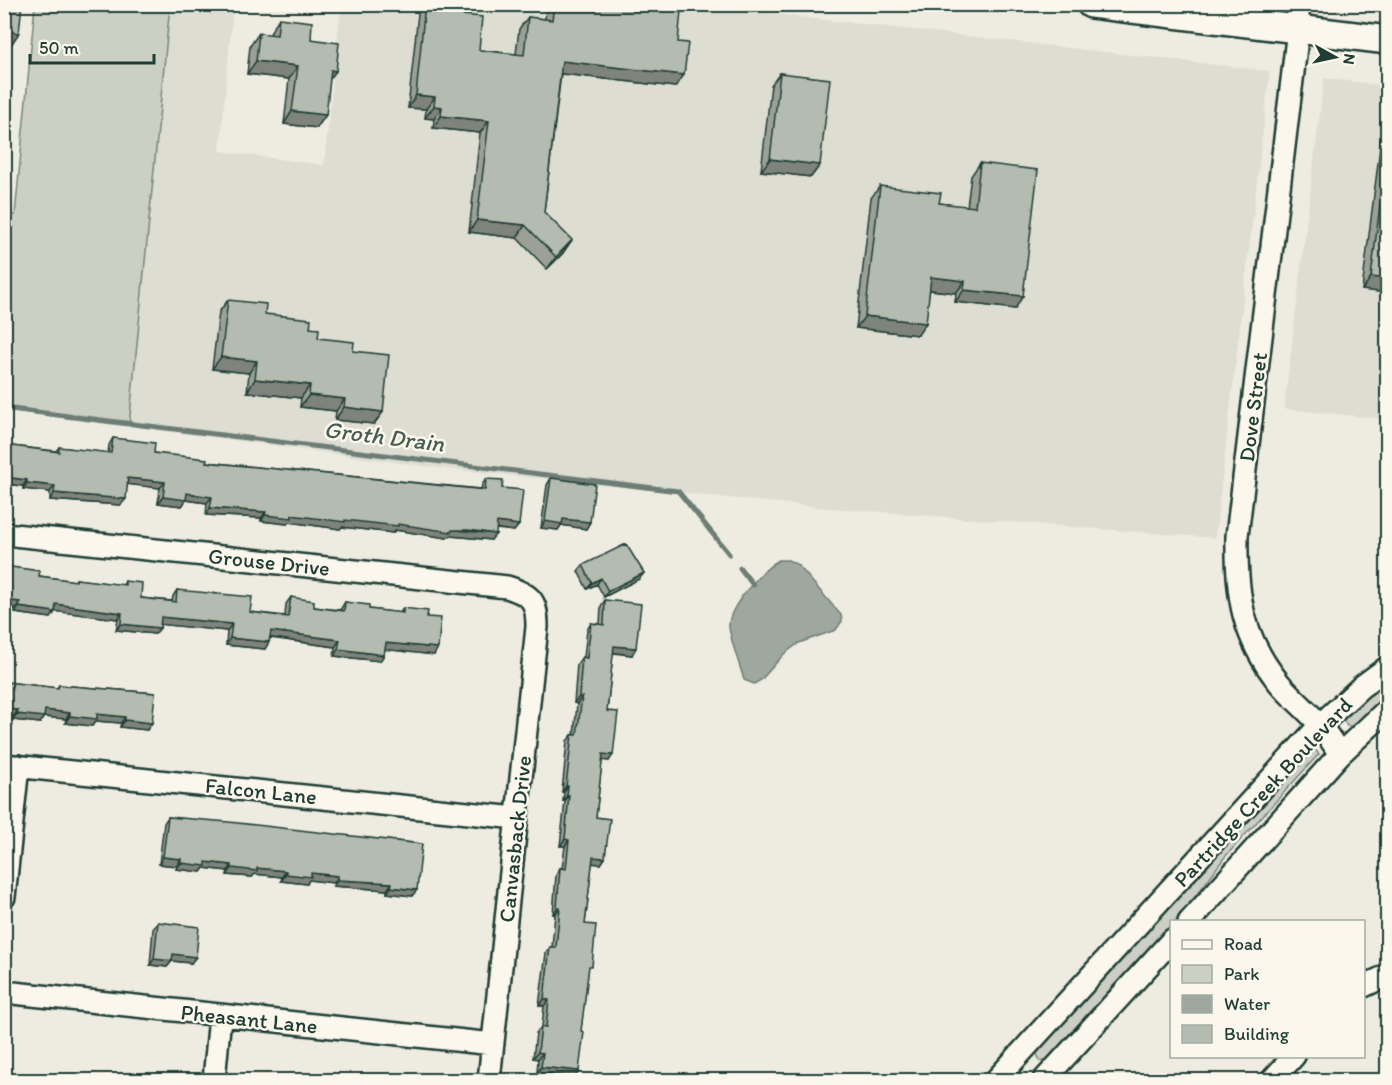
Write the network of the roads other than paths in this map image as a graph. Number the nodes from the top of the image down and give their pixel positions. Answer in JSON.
{"nodes":[{"id":1,"x":1090,"y":4,"type":"edge"},
{"id":2,"x":1301,"y":13,"type":"edge"},
{"id":3,"x":1388,"y":40,"type":"edge"},
{"id":4,"x":4,"y":534,"type":"edge"},
{"id":5,"x":532,"y":599,"type":"joint"},
{"id":6,"x":1388,"y":667,"type":"edge"},
{"id":7,"x":1388,"y":709,"type":"edge"},
{"id":8,"x":1320,"y":725,"type":"junction"},
{"id":9,"x":1340,"y":754,"type":"junction"},
{"id":10,"x":11,"y":766,"type":"edge"},
{"id":11,"x":517,"y":818,"type":"junction"},
{"id":12,"x":4,"y":897,"type":"edge"},
{"id":13,"x":1190,"y":920,"type":"edge"},
{"id":14,"x":1170,"y":942,"type":"edge"},
{"id":15,"x":1388,"y":975,"type":"edge"},
{"id":16,"x":1365,"y":986,"type":"edge"},
{"id":17,"x":4,"y":992,"type":"edge"},
{"id":18,"x":220,"y":1016,"type":"junction"},
{"id":19,"x":493,"y":1044,"type":"junction"},
{"id":20,"x":1292,"y":1058,"type":"edge"},
{"id":21,"x":214,"y":1080,"type":"edge"},
{"id":22,"x":489,"y":1080,"type":"edge"},
{"id":23,"x":996,"y":1080,"type":"edge"},
{"id":24,"x":1044,"y":1080,"type":"edge"},
{"id":25,"x":1272,"y":1080,"type":"edge"}],
"edges":[{"from":1,"to":2,"type":"main road"},
{"from":2,"to":3,"type":"main road"},
{"from":2,"to":8,"type":"street","name":"Dove Street"},
{"from":4,"to":5,"type":"street","name":"Grouse Drive"},
{"from":5,"to":11,"type":"street","name":"Canvasback Drive"},
{"from":6,"to":8,"type":"street","name":"Partridge Creek Boulevard"},
{"from":7,"to":9,"type":"street","name":"Partridge Creek Boulevard"},
{"from":8,"to":9,"type":"street","name":"Dove Street"},
{"from":8,"to":23,"type":"street","name":"Partridge Creek Boulevard"},
{"from":9,"to":13,"type":"street","name":"Partridge Creek Boulevard"},
{"from":10,"to":11,"type":"street","name":"Falcon Lane"},
{"from":10,"to":12,"type":"street"},
{"from":11,"to":19,"type":"street","name":"Canvasback Drive"},
{"from":14,"to":24,"type":"street"},
{"from":15,"to":16,"type":"street"},
{"from":17,"to":18,"type":"street","name":"Pheasant Lane"},
{"from":18,"to":19,"type":"street","name":"Pheasant Lane"},
{"from":18,"to":21,"type":"street"},
{"from":19,"to":22,"type":"street","name":"Canvasback Drive"},
{"from":20,"to":25,"type":"street"}]}
